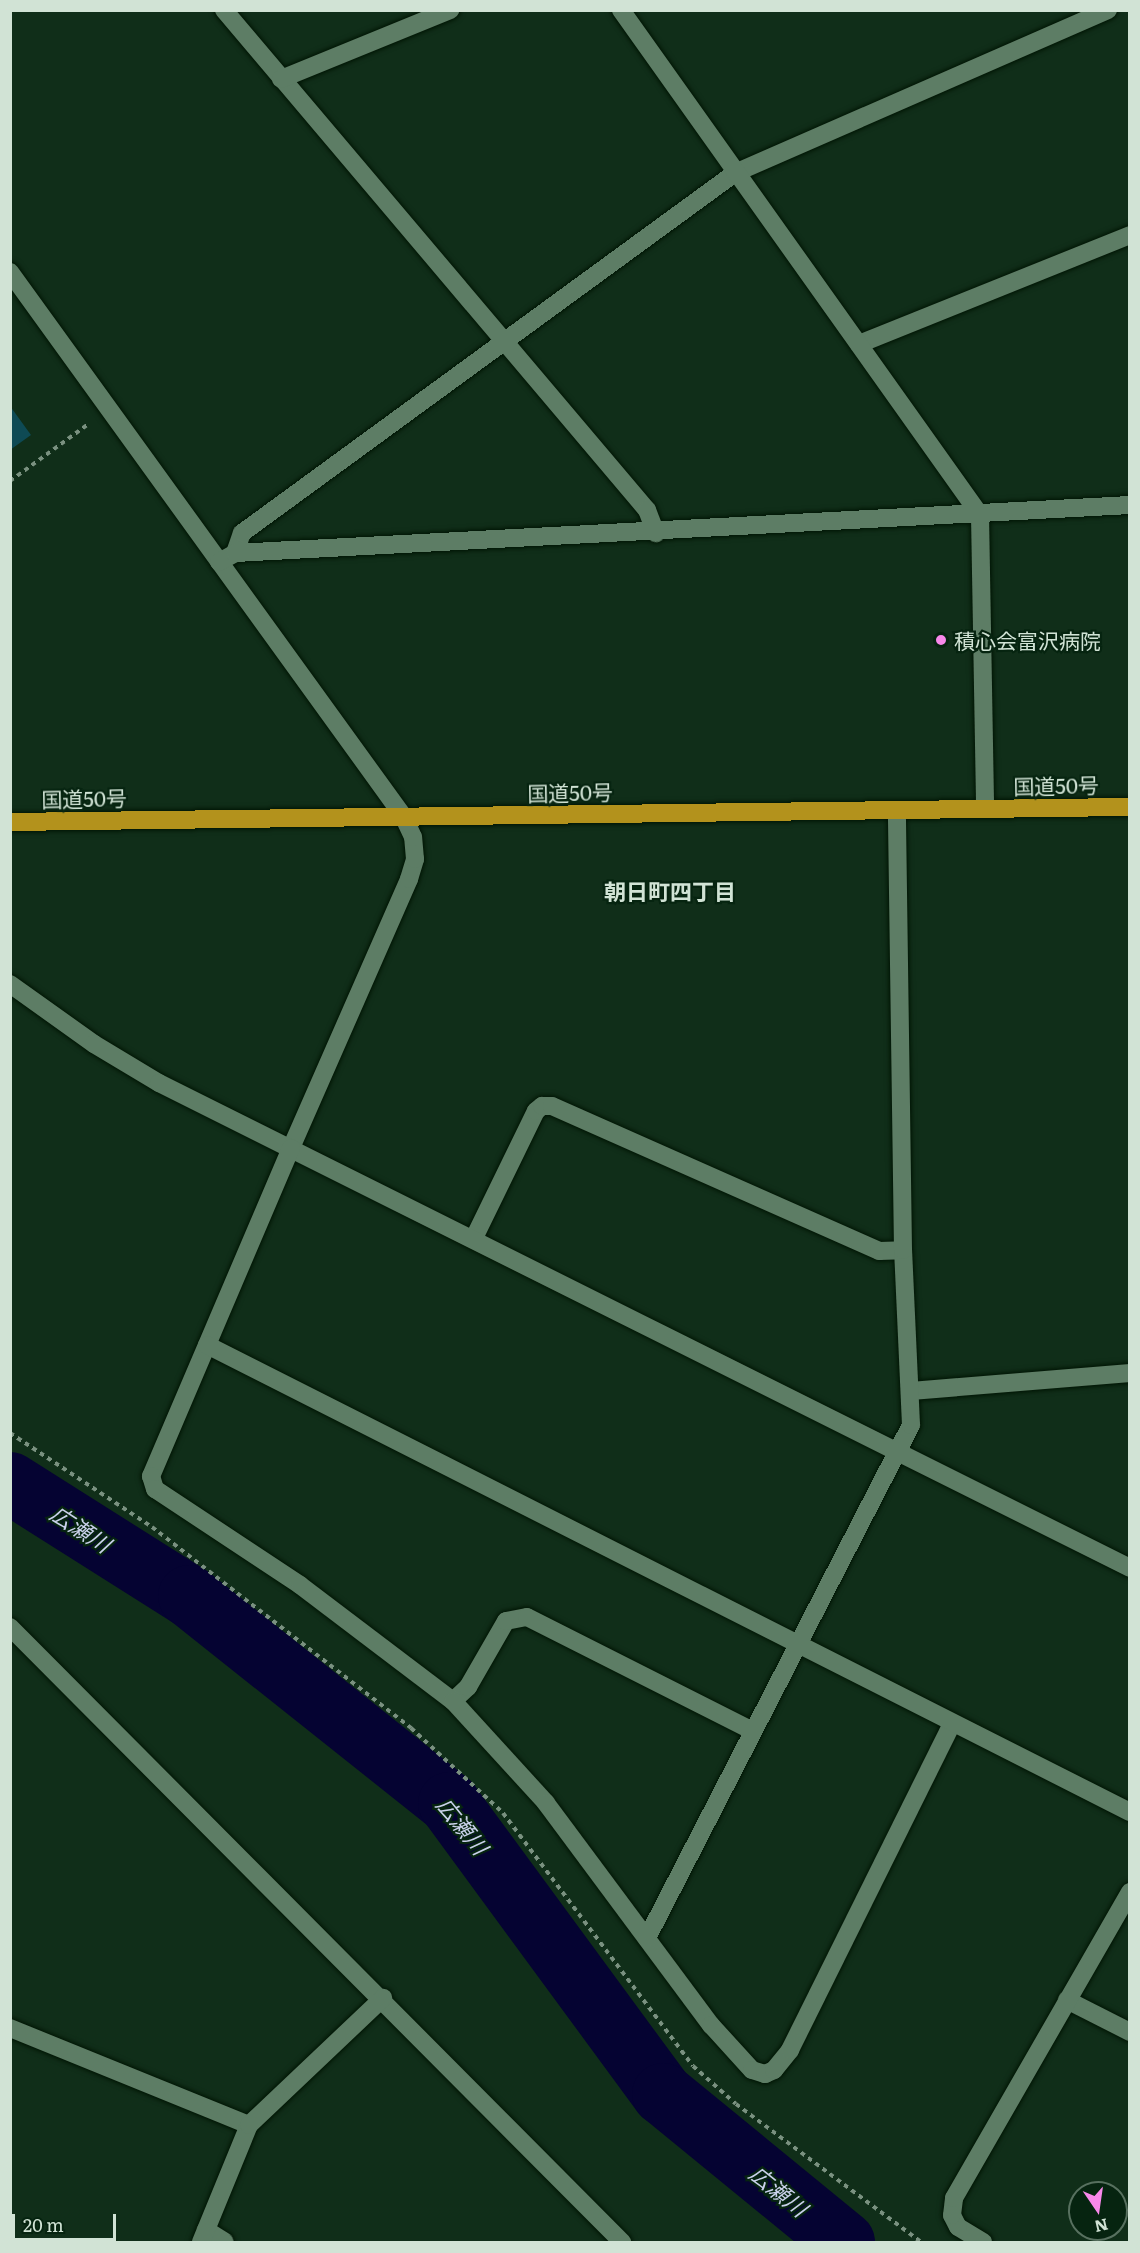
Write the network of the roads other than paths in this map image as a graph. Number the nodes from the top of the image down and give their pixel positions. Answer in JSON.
{"nodes":[{"id":1,"x":224,"y":10,"type":"edge"},
{"id":2,"x":450,"y":10,"type":"edge"},
{"id":3,"x":621,"y":10,"type":"edge"},
{"id":4,"x":1108,"y":10,"type":"edge"},
{"id":5,"x":281,"y":79,"type":"junction"},
{"id":6,"x":735,"y":173,"type":"junction"},
{"id":7,"x":1130,"y":235,"type":"edge"},
{"id":8,"x":10,"y":272,"type":"edge"},
{"id":9,"x":504,"y":341,"type":"junction"},
{"id":10,"x":859,"y":344,"type":"junction"},
{"id":11,"x":1130,"y":505,"type":"edge"},
{"id":12,"x":980,"y":514,"type":"junction"},
{"id":13,"x":656,"y":533,"type":"junction"},
{"id":14,"x":235,"y":553,"type":"junction"},
{"id":15,"x":219,"y":562,"type":"junction"},
{"id":16,"x":1130,"y":807,"type":"edge"},
{"id":17,"x":986,"y":808,"type":"junction"},
{"id":18,"x":897,"y":810,"type":"junction"},
{"id":19,"x":403,"y":816,"type":"junction"},
{"id":20,"x":10,"y":822,"type":"edge"},
{"id":21,"x":10,"y":984,"type":"edge"},
{"id":22,"x":291,"y":1148,"type":"junction"},
{"id":23,"x":474,"y":1238,"type":"junction"},
{"id":24,"x":903,"y":1250,"type":"junction"},
{"id":25,"x":207,"y":1345,"type":"junction"},
{"id":26,"x":1130,"y":1373,"type":"edge"},
{"id":27,"x":911,"y":1391,"type":"junction"},
{"id":28,"x":897,"y":1451,"type":"junction"},
{"id":29,"x":1130,"y":1568,"type":"edge"},
{"id":30,"x":10,"y":1627,"type":"edge"},
{"id":31,"x":799,"y":1643,"type":"junction"},
{"id":32,"x":453,"y":1701,"type":"junction"},
{"id":33,"x":952,"y":1724,"type":"junction"},
{"id":34,"x":753,"y":1731,"type":"junction"},
{"id":35,"x":1130,"y":1812,"type":"edge"},
{"id":36,"x":1130,"y":1892,"type":"edge"},
{"id":37,"x":647,"y":1938,"type":"junction"},
{"id":38,"x":383,"y":1998,"type":"junction"},
{"id":39,"x":1067,"y":2000,"type":"junction"},
{"id":40,"x":10,"y":2028,"type":"edge"},
{"id":41,"x":1130,"y":2032,"type":"edge"},
{"id":42,"x":249,"y":2125,"type":"junction"},
{"id":43,"x":204,"y":2236,"type":"edge"},
{"id":44,"x":225,"y":2242,"type":"edge"},
{"id":45,"x":622,"y":2242,"type":"edge"},
{"id":46,"x":983,"y":2242,"type":"edge"}],
"edges":[{"from":1,"to":5,"type":"street"},
{"from":2,"to":5,"type":"street"},
{"from":3,"to":6,"type":"street"},
{"from":4,"to":6,"type":"street"},
{"from":5,"to":9,"type":"street"},
{"from":6,"to":9,"type":"street"},
{"from":6,"to":10,"type":"street"},
{"from":7,"to":10,"type":"street"},
{"from":8,"to":15,"type":"street"},
{"from":9,"to":13,"type":"street"},
{"from":9,"to":14,"type":"street"},
{"from":10,"to":12,"type":"street"},
{"from":11,"to":12,"type":"street"},
{"from":12,"to":13,"type":"street"},
{"from":12,"to":17,"type":"street"},
{"from":13,"to":14,"type":"street"},
{"from":14,"to":15,"type":"street"},
{"from":15,"to":19,"type":"street"},
{"from":16,"to":17,"type":"highway","name":"国道50号"},
{"from":17,"to":18,"type":"highway","name":"国道50号"},
{"from":18,"to":19,"type":"highway","name":"国道50号"},
{"from":18,"to":24,"type":"street"},
{"from":19,"to":20,"type":"highway","name":"国道50号"},
{"from":19,"to":22,"type":"street"},
{"from":21,"to":22,"type":"street"},
{"from":22,"to":23,"type":"street"},
{"from":22,"to":25,"type":"street"},
{"from":23,"to":24,"type":"street"},
{"from":23,"to":28,"type":"street"},
{"from":24,"to":27,"type":"street"},
{"from":25,"to":31,"type":"street"},
{"from":25,"to":32,"type":"street"},
{"from":26,"to":27,"type":"street"},
{"from":27,"to":28,"type":"street"},
{"from":28,"to":29,"type":"street"},
{"from":28,"to":31,"type":"street"},
{"from":30,"to":38,"type":"street"},
{"from":31,"to":33,"type":"street"},
{"from":31,"to":34,"type":"street"},
{"from":32,"to":34,"type":"street"},
{"from":32,"to":37,"type":"street"},
{"from":33,"to":35,"type":"street"},
{"from":33,"to":37,"type":"street"},
{"from":34,"to":37,"type":"street"},
{"from":36,"to":39,"type":"street"},
{"from":38,"to":42,"type":"street"},
{"from":38,"to":45,"type":"street"},
{"from":39,"to":41,"type":"street"},
{"from":39,"to":46,"type":"street"},
{"from":40,"to":42,"type":"street"},
{"from":42,"to":43,"type":"street"},
{"from":43,"to":44,"type":"street"}]}
